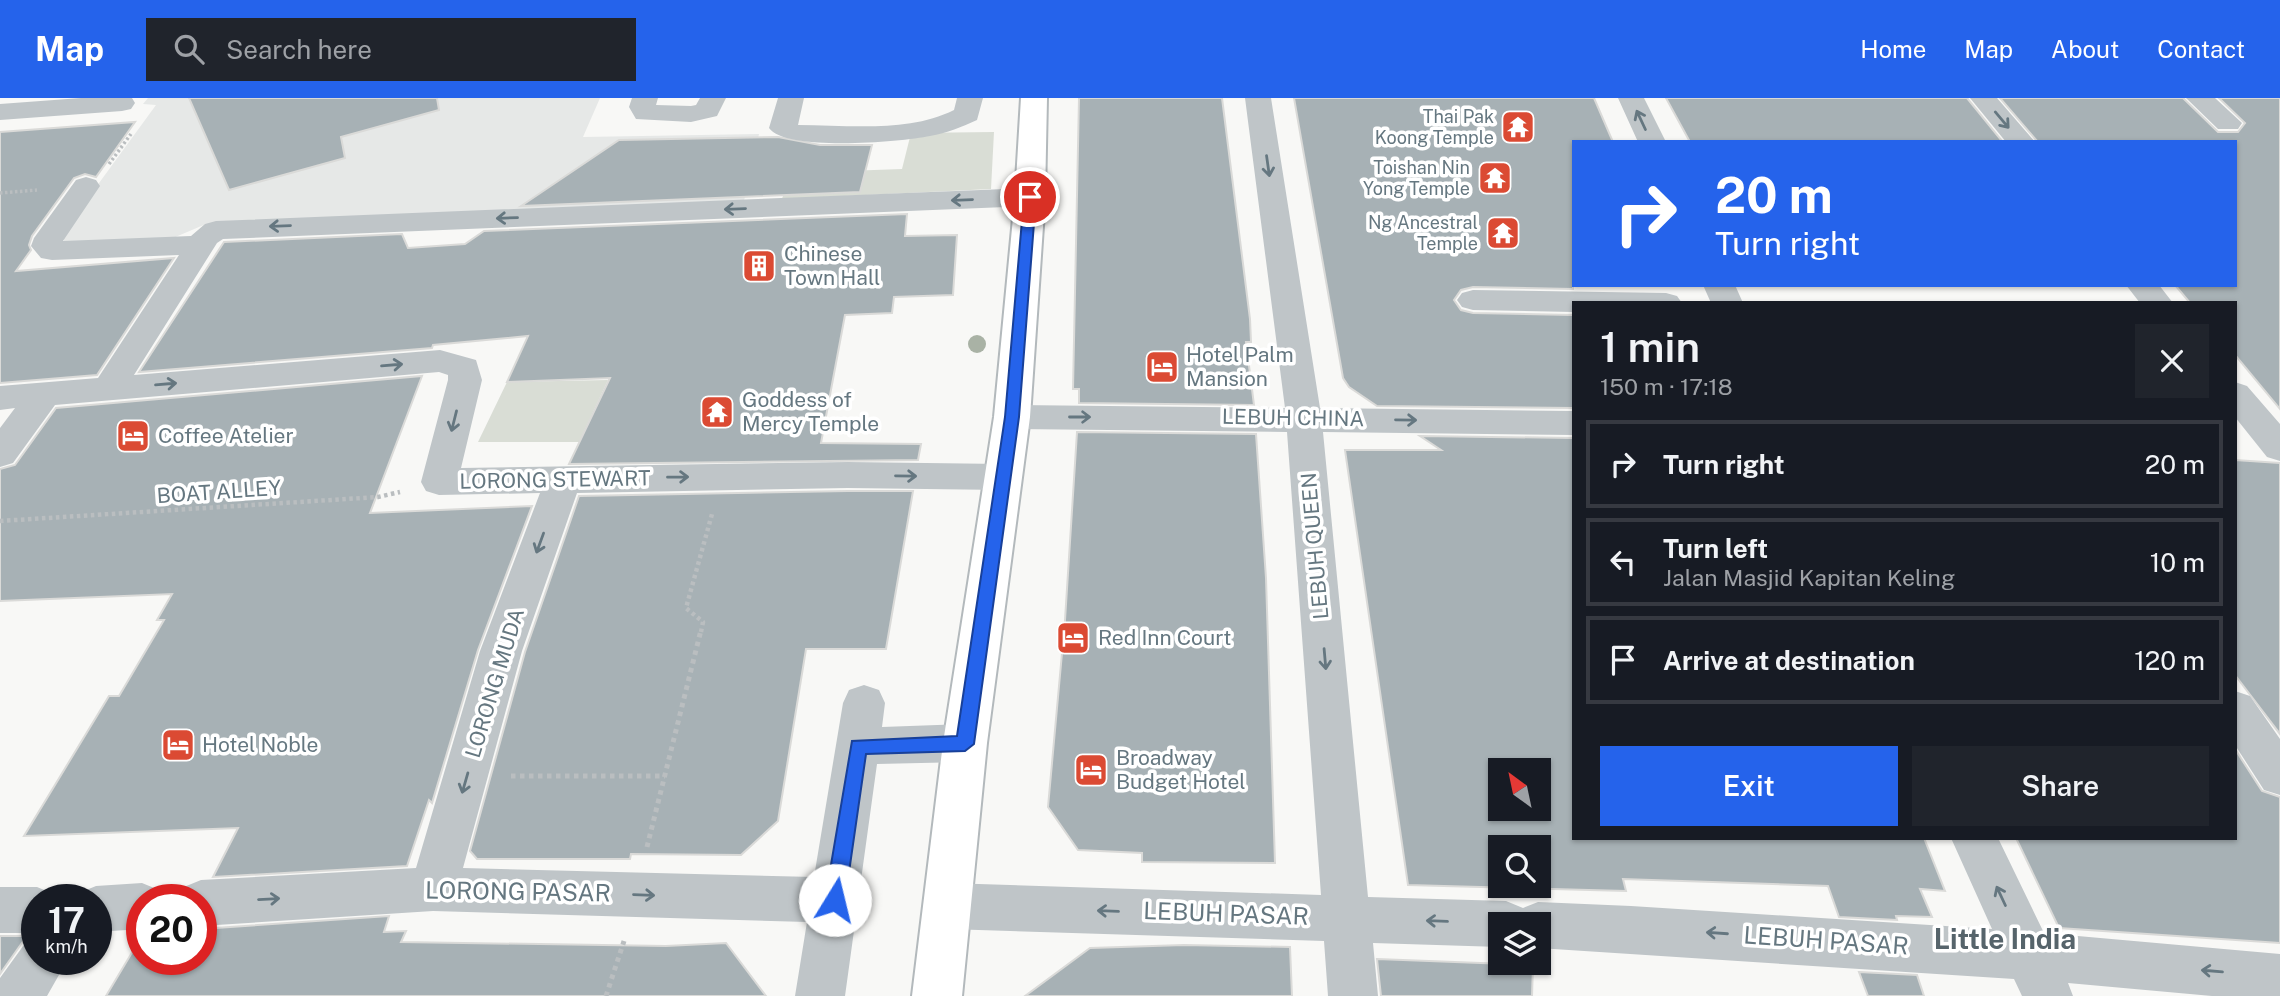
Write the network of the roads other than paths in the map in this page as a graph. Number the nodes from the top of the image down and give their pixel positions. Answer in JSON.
{"nodes":[{"id":1,"x":645,"y":98,"type":"edge"},
{"id":2,"x":713,"y":98,"type":"edge"},
{"id":3,"x":791,"y":98,"type":"edge"},
{"id":4,"x":970,"y":98,"type":"edge"},
{"id":5,"x":1034,"y":98,"type":"edge"},
{"id":6,"x":1258,"y":98,"type":"edge"},
{"id":7,"x":1631,"y":98,"type":"edge"},
{"id":8,"x":1983,"y":98,"type":"edge"},
{"id":9,"x":2199,"y":98,"type":"edge"},
{"id":10,"x":122,"y":103,"type":"dead end"},
{"id":11,"x":6,"y":107,"type":"edge"},
{"id":12,"x":2228,"y":124,"type":"dead end"},
{"id":13,"x":1650,"y":140,"type":"edge"},
{"id":14,"x":2019,"y":140,"type":"edge"},
{"id":15,"x":86,"y":186,"type":"dead end"},
{"id":16,"x":1030,"y":197,"type":"junction"},
{"id":17,"x":201,"y":245,"type":"junction"},
{"id":18,"x":2144,"y":287,"type":"edge"},
{"id":19,"x":1473,"y":300,"type":"dead end"},
{"id":20,"x":2155,"y":301,"type":"edge"},
{"id":21,"x":1572,"y":302,"type":"edge"},
{"id":22,"x":110,"y":388,"type":"junction"},
{"id":23,"x":45,"y":394,"type":"junction"},
{"id":24,"x":2237,"y":396,"type":"edge"},
{"id":25,"x":0,"y":398,"type":"edge"},
{"id":26,"x":1012,"y":417,"type":"junction"},
{"id":27,"x":1304,"y":418,"type":"junction"},
{"id":28,"x":1572,"y":423,"type":"edge"},
{"id":29,"x":2237,"y":440,"type":"edge"},
{"id":30,"x":2278,"y":443,"type":"edge"},
{"id":31,"x":0,"y":454,"type":"edge"},
{"id":32,"x":1003,"y":478,"type":"junction"},
{"id":33,"x":564,"y":479,"type":"junction"},
{"id":34,"x":2237,"y":712,"type":"edge"},
{"id":35,"x":965,"y":744,"type":"junction"},
{"id":36,"x":2280,"y":776,"type":"edge"},
{"id":37,"x":1975,"y":840,"type":"edge"},
{"id":38,"x":433,"y":889,"type":"junction"},
{"id":39,"x":835,"y":900,"type":"junction"},
{"id":40,"x":217,"y":901,"type":"edge"},
{"id":41,"x":947,"y":906,"type":"junction"},
{"id":42,"x":21,"y":910,"type":"edge"},
{"id":43,"x":0,"y":911,"type":"edge"},
{"id":44,"x":1348,"y":918,"type":"junction"},
{"id":45,"x":1488,"y":923,"type":"edge"},
{"id":46,"x":1551,"y":926,"type":"edge"},
{"id":47,"x":32,"y":975,"type":"edge"},
{"id":48,"x":2038,"y":975,"type":"edge"},
{"id":49,"x":2280,"y":978,"type":"edge"},
{"id":50,"x":18,"y":996,"type":"edge"},
{"id":51,"x":820,"y":996,"type":"edge"},
{"id":52,"x":937,"y":996,"type":"edge"},
{"id":53,"x":1353,"y":996,"type":"edge"}],
"edges":[{"from":1,"to":2,"type":"street"},
{"from":3,"to":4,"type":"street"},
{"from":5,"to":16,"type":"main road"},
{"from":6,"to":27,"type":"street","name":"LEBUH QUEEN","one_way":true},
{"from":13,"to":7,"type":"street","one_way":true},
{"from":8,"to":14,"type":"street","one_way":true},
{"from":9,"to":12,"type":"street"},
{"from":10,"to":11,"type":"street"},
{"from":15,"to":17,"type":"street"},
{"from":16,"to":17,"type":"street","one_way":true},
{"from":16,"to":26,"type":"main road"},
{"from":17,"to":22,"type":"street"},
{"from":18,"to":20,"type":"street"},
{"from":19,"to":21,"type":"street"},
{"from":22,"to":23,"type":"street","name":"LORONG STEWART"},
{"from":22,"to":33,"type":"street","name":"LORONG STEWART","one_way":true},
{"from":23,"to":25,"type":"street","name":"LORONG STEWART"},
{"from":23,"to":31,"type":"street"},
{"from":24,"to":30,"type":"street"},
{"from":26,"to":27,"type":"street","name":"LEBUH CHINA","one_way":true},
{"from":26,"to":32,"type":"main road"},
{"from":27,"to":28,"type":"street","name":"LEBUH CHINA","one_way":true},
{"from":27,"to":44,"type":"street","name":"LEBUH QUEEN","one_way":true},
{"from":29,"to":30,"type":"street"},
{"from":33,"to":32,"type":"street","name":"LORONG STEWART","one_way":true},
{"from":32,"to":35,"type":"main road"},
{"from":33,"to":38,"type":"street","name":"LORONG MUDA","one_way":true},
{"from":34,"to":36,"type":"street"},
{"from":35,"to":39,"type":"street"},
{"from":35,"to":41,"type":"main road"},
{"from":48,"to":37,"type":"street","one_way":true},
{"from":38,"to":39,"type":"street","name":"LORONG PASAR","one_way":true},
{"from":40,"to":38,"type":"street","name":"LORONG PASAR","one_way":true},
{"from":39,"to":51,"type":"street"},
{"from":44,"to":41,"type":"street","name":"LEBUH PASAR","one_way":true},
{"from":41,"to":52,"type":"main road"},
{"from":42,"to":43,"type":"street"},
{"from":45,"to":44,"type":"street","name":"LEBUH PASAR","one_way":true},
{"from":44,"to":53,"type":"street","name":"LEBUH QUEEN"},
{"from":48,"to":46,"type":"street","name":"LEBUH PASAR","one_way":true},
{"from":47,"to":50,"type":"street"},
{"from":49,"to":48,"type":"street","name":"LEBUH PASAR","one_way":true}]}
